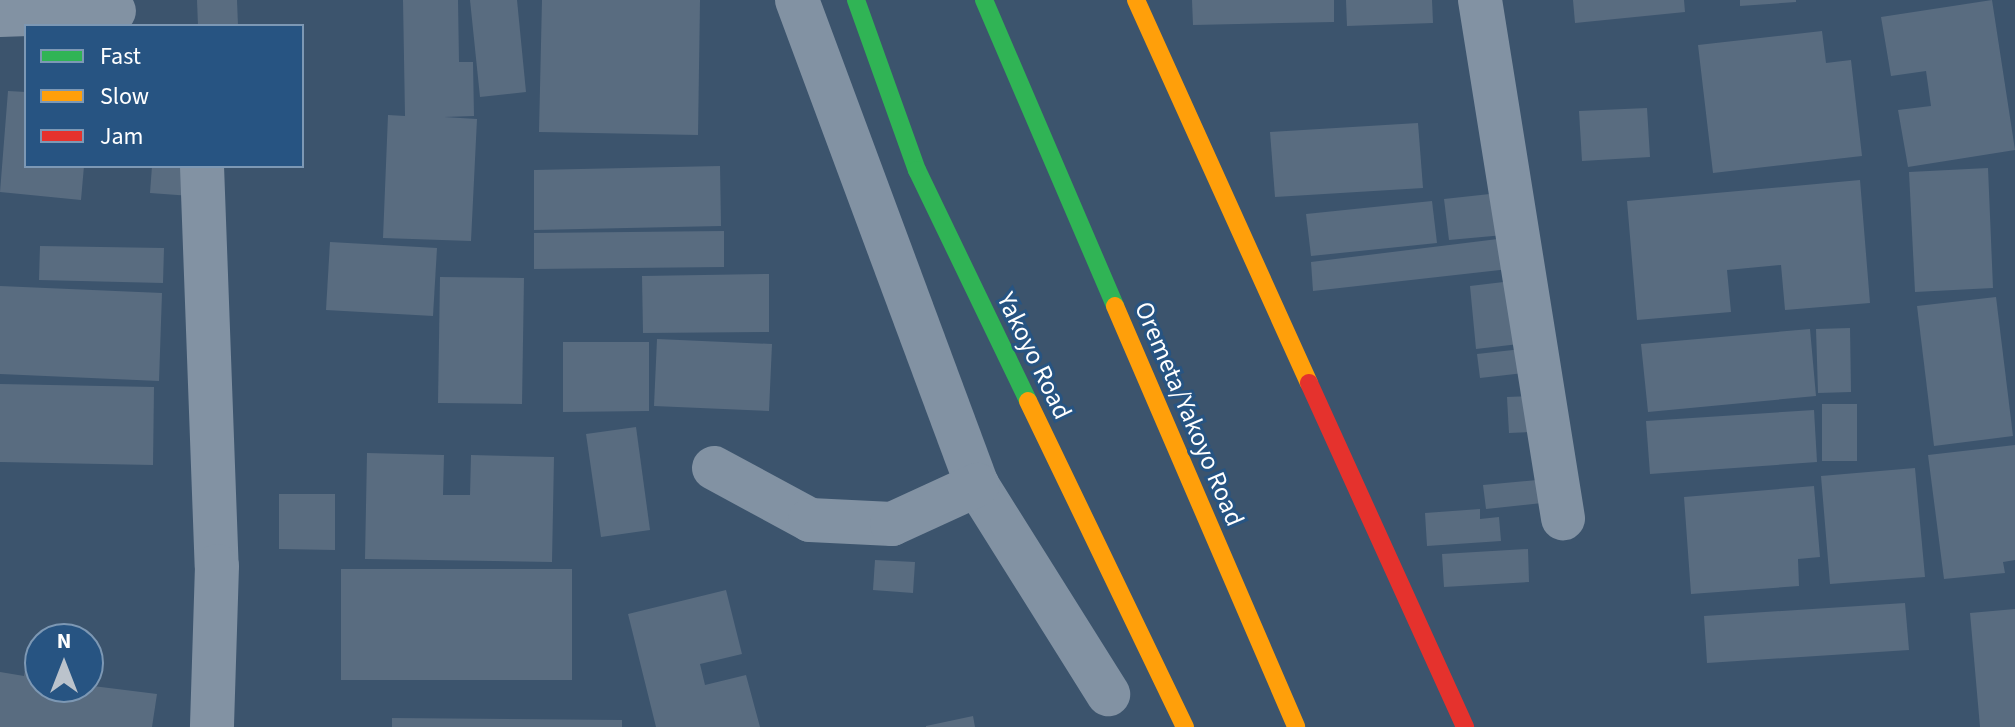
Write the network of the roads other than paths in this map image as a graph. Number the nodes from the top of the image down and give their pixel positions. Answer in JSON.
{"nodes":[{"id":1,"x":797,"y":0,"type":"edge"},
{"id":2,"x":856,"y":0,"type":"edge"},
{"id":3,"x":984,"y":0,"type":"edge"},
{"id":4,"x":1136,"y":0,"type":"edge"},
{"id":5,"x":1480,"y":0,"type":"edge"},
{"id":6,"x":120,"y":12,"type":"edge"},
{"id":7,"x":0,"y":15,"type":"edge"},
{"id":8,"x":202,"y":168,"type":"edge"},
{"id":9,"x":714,"y":468,"type":"dead end"},
{"id":10,"x":977,"y":485,"type":"junction"},
{"id":11,"x":1563,"y":518,"type":"dead end"},
{"id":12,"x":1108,"y":694,"type":"dead end"},
{"id":13,"x":212,"y":727,"type":"edge"},
{"id":14,"x":1185,"y":727,"type":"edge"},
{"id":15,"x":1296,"y":727,"type":"edge"},
{"id":16,"x":1465,"y":727,"type":"edge"}],
"edges":[{"from":1,"to":10,"type":"street"},
{"from":2,"to":14,"type":"main road","name":"Yakoyo Road"},
{"from":3,"to":15,"type":"main road","name":"Oremeta/Yakoyo Road"},
{"from":4,"to":16,"type":"main road"},
{"from":5,"to":11,"type":"street"},
{"from":6,"to":7,"type":"street"},
{"from":8,"to":13,"type":"street"},
{"from":9,"to":10,"type":"street"},
{"from":10,"to":12,"type":"street"}]}
